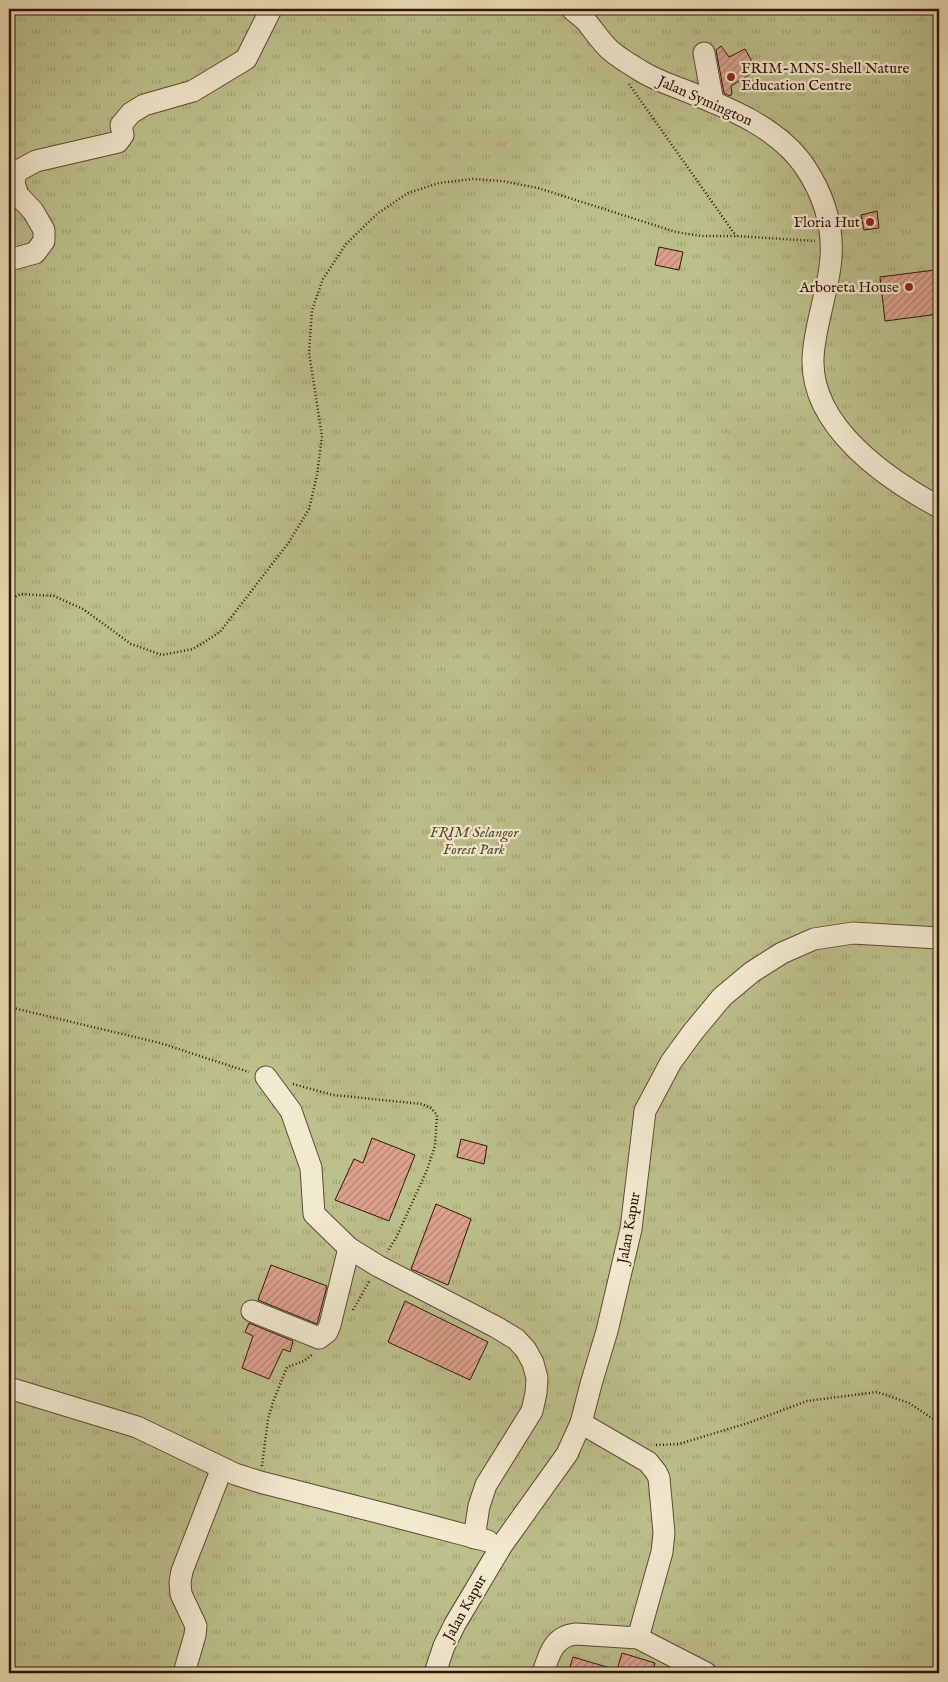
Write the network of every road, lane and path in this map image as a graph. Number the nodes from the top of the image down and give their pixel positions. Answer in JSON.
{"nodes":[{"id":1,"x":271,"y":9,"type":"edge"},
{"id":2,"x":572,"y":9,"type":"edge"},
{"id":3,"x":704,"y":53,"type":"dead end"},
{"id":4,"x":626,"y":79,"type":"dead end"},
{"id":5,"x":713,"y":102,"type":"junction"},
{"id":6,"x":736,"y":236,"type":"junction"},
{"id":7,"x":832,"y":242,"type":"junction"},
{"id":8,"x":9,"y":260,"type":"edge"},
{"id":9,"x":939,"y":507,"type":"edge"},
{"id":10,"x":9,"y":599,"type":"edge"},
{"id":11,"x":939,"y":938,"type":"edge"},
{"id":12,"x":9,"y":1007,"type":"edge"},
{"id":13,"x":266,"y":1077,"type":"junction"},
{"id":14,"x":350,"y":1248,"type":"junction"},
{"id":15,"x":378,"y":1266,"type":"junction"},
{"id":16,"x":252,"y":1311,"type":"dead end"},
{"id":17,"x":350,"y":1314,"type":"dead end"},
{"id":18,"x":316,"y":1353,"type":"dead end"},
{"id":19,"x":9,"y":1388,"type":"edge"},
{"id":20,"x":581,"y":1423,"type":"junction"},
{"id":21,"x":939,"y":1423,"type":"edge"},
{"id":22,"x":654,"y":1445,"type":"dead end"},
{"id":23,"x":222,"y":1468,"type":"junction"},
{"id":24,"x":260,"y":1482,"type":"junction"},
{"id":25,"x":474,"y":1538,"type":"junction"},
{"id":26,"x":502,"y":1545,"type":"junction"},
{"id":27,"x":638,"y":1638,"type":"junction"},
{"id":28,"x":184,"y":1673,"type":"edge"},
{"id":29,"x":436,"y":1673,"type":"edge"},
{"id":30,"x":543,"y":1673,"type":"edge"},
{"id":31,"x":706,"y":1673,"type":"edge"}],
"edges":[{"from":1,"to":8,"type":"street"},
{"from":2,"to":5,"type":"street","name":"Jalan Symington"},
{"from":3,"to":5,"type":"street"},
{"from":4,"to":6,"type":"path"},
{"from":5,"to":7,"type":"street","name":"Jalan Symington"},
{"from":6,"to":7,"type":"path"},
{"from":6,"to":10,"type":"path"},
{"from":7,"to":9,"type":"street","name":"Jalan Symington"},
{"from":11,"to":20,"type":"street","name":"Jalan Kapur"},
{"from":12,"to":13,"type":"path"},
{"from":13,"to":14,"type":"street"},
{"from":13,"to":15,"type":"path"},
{"from":14,"to":15,"type":"street"},
{"from":14,"to":16,"type":"street"},
{"from":15,"to":17,"type":"path"},
{"from":15,"to":25,"type":"street"},
{"from":18,"to":24,"type":"path"},
{"from":19,"to":23,"type":"street"},
{"from":20,"to":26,"type":"street","name":"Jalan Kapur"},
{"from":20,"to":27,"type":"street"},
{"from":21,"to":22,"type":"path"},
{"from":23,"to":24,"type":"street"},
{"from":23,"to":28,"type":"street"},
{"from":24,"to":25,"type":"street"},
{"from":25,"to":26,"type":"street"},
{"from":26,"to":29,"type":"street","name":"Jalan Kapur"},
{"from":27,"to":30,"type":"street"},
{"from":27,"to":31,"type":"street"}]}
